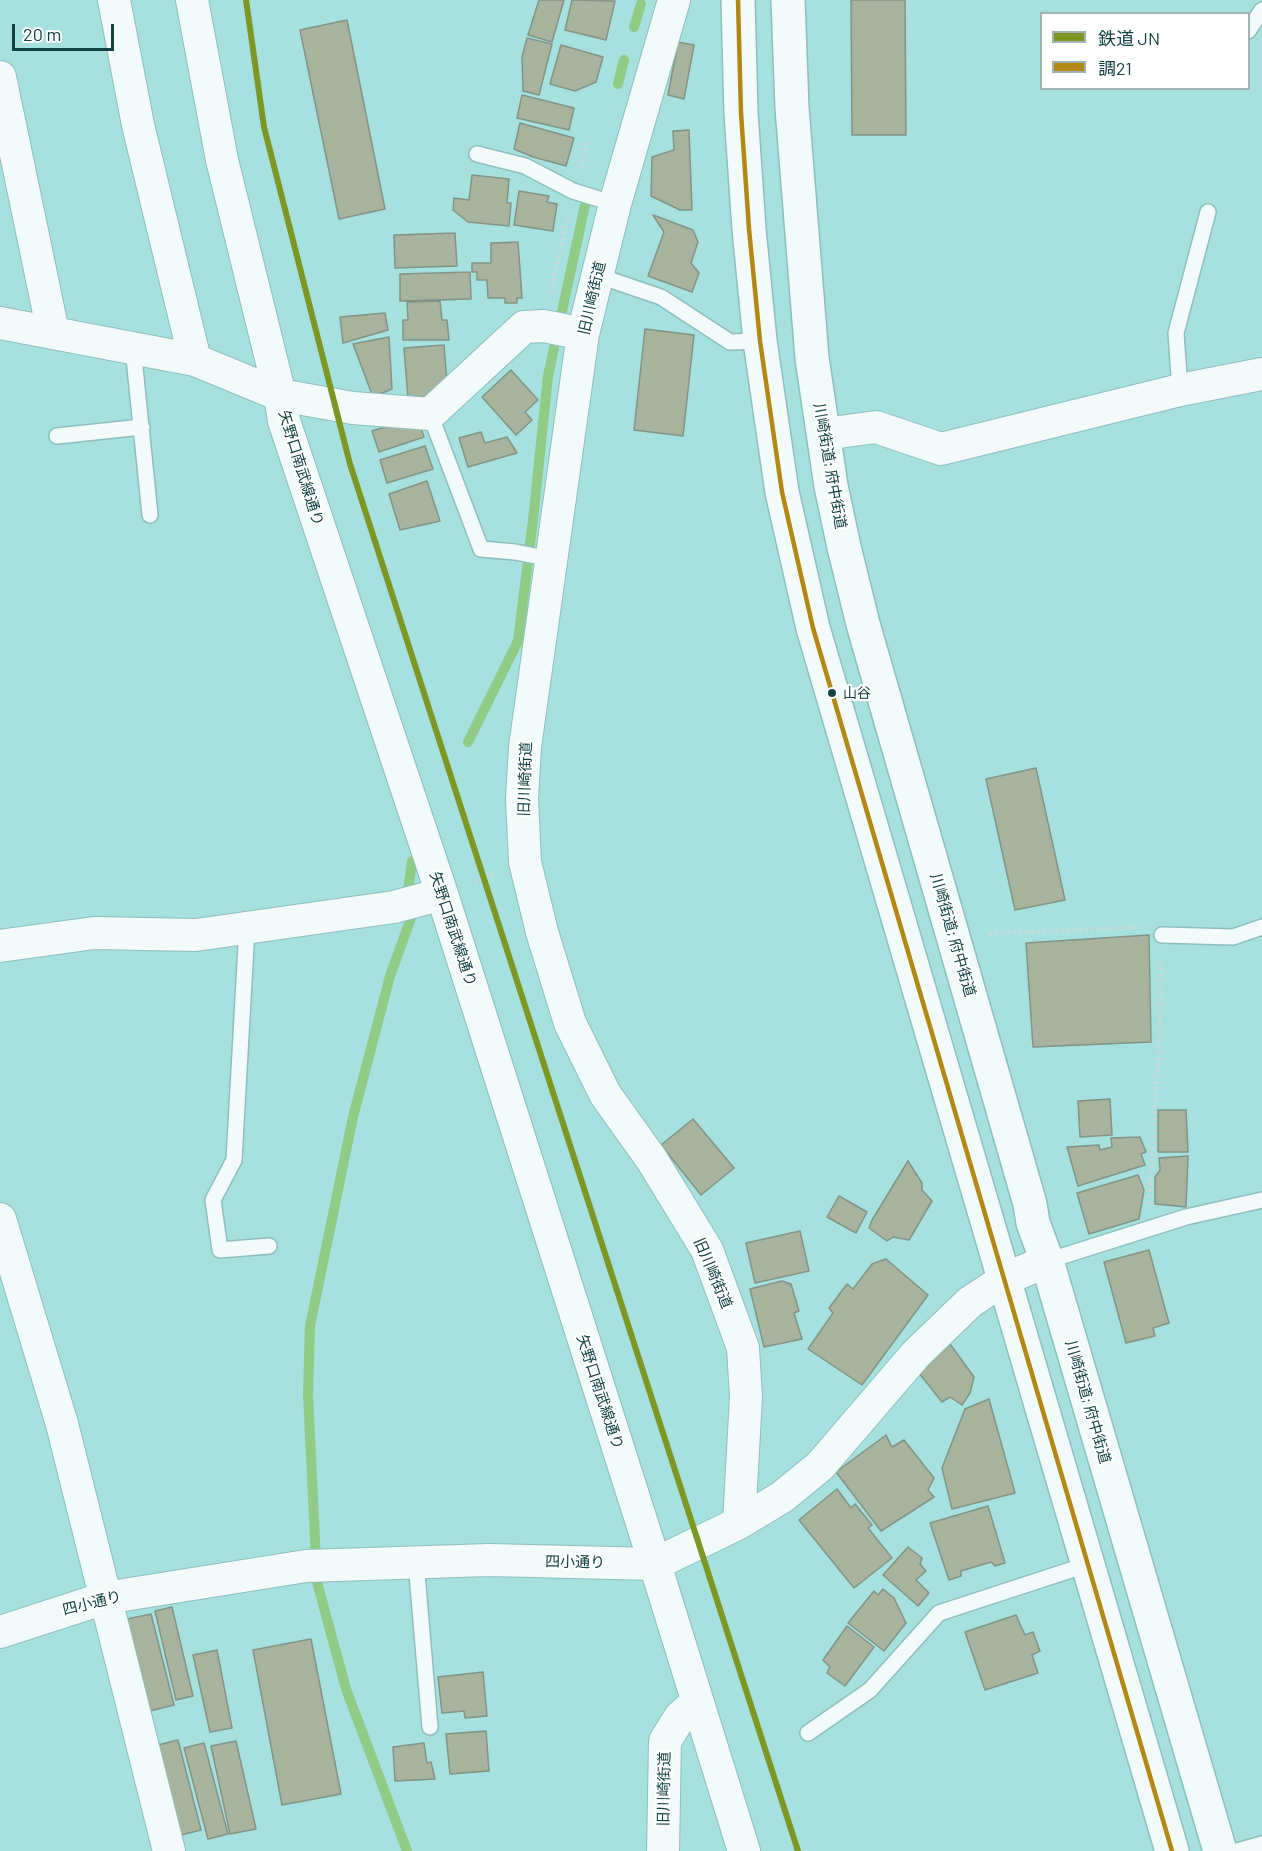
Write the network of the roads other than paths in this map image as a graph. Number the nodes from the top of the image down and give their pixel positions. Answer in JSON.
{"nodes":[{"id":1,"x":114,"y":0,"type":"edge"},
{"id":2,"x":192,"y":0,"type":"edge"},
{"id":3,"x":674,"y":0,"type":"edge"},
{"id":4,"x":738,"y":0,"type":"edge"},
{"id":5,"x":788,"y":0,"type":"edge"},
{"id":6,"x":1262,"y":10,"type":"edge"},
{"id":7,"x":1250,"y":28,"type":"edge"},
{"id":8,"x":0,"y":77,"type":"edge"},
{"id":9,"x":3,"y":109,"type":"edge"},
{"id":10,"x":477,"y":154,"type":"dead end"},
{"id":11,"x":615,"y":204,"type":"junction"},
{"id":12,"x":1208,"y":212,"type":"dead end"},
{"id":13,"x":596,"y":275,"type":"junction"},
{"id":14,"x":0,"y":322,"type":"edge"},
{"id":15,"x":53,"y":332,"type":"junction"},
{"id":16,"x":583,"y":334,"type":"junction"},
{"id":17,"x":760,"y":341,"type":"junction"},
{"id":18,"x":133,"y":348,"type":"junction"},
{"id":19,"x":195,"y":360,"type":"junction"},
{"id":20,"x":1262,"y":374,"type":"edge"},
{"id":21,"x":1180,"y":390,"type":"junction"},
{"id":22,"x":280,"y":395,"type":"junction"},
{"id":23,"x":430,"y":414,"type":"junction"},
{"id":24,"x":142,"y":427,"type":"junction"},
{"id":25,"x":824,"y":434,"type":"junction"},
{"id":26,"x":57,"y":436,"type":"dead end"},
{"id":27,"x":150,"y":515,"type":"dead end"},
{"id":28,"x":551,"y":559,"type":"junction"},
{"id":29,"x":419,"y":901,"type":"junction"},
{"id":30,"x":1262,"y":927,"type":"edge"},
{"id":31,"x":247,"y":928,"type":"junction"},
{"id":32,"x":1162,"y":935,"type":"road end"},
{"id":33,"x":0,"y":946,"type":"edge"},
{"id":34,"x":1262,"y":1200,"type":"edge"},
{"id":35,"x":1,"y":1226,"type":"edge"},
{"id":36,"x":269,"y":1246,"type":"dead end"},
{"id":37,"x":1047,"y":1261,"type":"junction"},
{"id":38,"x":1005,"y":1279,"type":"junction"},
{"id":39,"x":739,"y":1522,"type":"junction"},
{"id":40,"x":416,"y":1562,"type":"junction"},
{"id":41,"x":655,"y":1564,"type":"junction"},
{"id":42,"x":1089,"y":1564,"type":"junction"},
{"id":43,"x":105,"y":1598,"type":"junction"},
{"id":44,"x":0,"y":1632,"type":"edge"},
{"id":45,"x":697,"y":1702,"type":"junction"},
{"id":46,"x":430,"y":1726,"type":"dead end"},
{"id":47,"x":808,"y":1733,"type":"dead end"},
{"id":48,"x":1262,"y":1844,"type":"edge"},
{"id":49,"x":169,"y":1851,"type":"edge"},
{"id":50,"x":663,"y":1851,"type":"edge"},
{"id":51,"x":744,"y":1851,"type":"edge"},
{"id":52,"x":1172,"y":1851,"type":"edge"},
{"id":53,"x":1220,"y":1851,"type":"edge"},
{"id":54,"x":1237,"y":1851,"type":"edge"}],
"edges":[{"from":1,"to":19,"type":"street"},
{"from":2,"to":22,"type":"street","name":"矢野口南武線通り"},
{"from":3,"to":11,"type":"street","name":"旧川崎街道"},
{"from":4,"to":17,"type":"main road"},
{"from":5,"to":25,"type":"main road","name":"川崎街道; 府中街道"},
{"from":6,"to":7,"type":"lane"},
{"from":8,"to":9,"type":"street"},
{"from":9,"to":15,"type":"street"},
{"from":10,"to":11,"type":"lane"},
{"from":11,"to":13,"type":"street","name":"旧川崎街道"},
{"from":12,"to":21,"type":"lane"},
{"from":13,"to":16,"type":"street","name":"旧川崎街道"},
{"from":13,"to":17,"type":"lane"},
{"from":14,"to":15,"type":"street"},
{"from":15,"to":18,"type":"street"},
{"from":16,"to":23,"type":"street"},
{"from":16,"to":28,"type":"street","name":"旧川崎街道"},
{"from":17,"to":38,"type":"main road"},
{"from":18,"to":19,"type":"street"},
{"from":18,"to":24,"type":"lane"},
{"from":19,"to":22,"type":"street"},
{"from":20,"to":21,"type":"street"},
{"from":21,"to":25,"type":"street"},
{"from":22,"to":23,"type":"street"},
{"from":22,"to":29,"type":"street","name":"矢野口南武線通り"},
{"from":23,"to":28,"type":"lane"},
{"from":24,"to":26,"type":"lane"},
{"from":24,"to":27,"type":"lane"},
{"from":25,"to":37,"type":"main road","name":"川崎街道; 府中街道"},
{"from":28,"to":39,"type":"street","name":"旧川崎街道"},
{"from":29,"to":31,"type":"street"},
{"from":29,"to":41,"type":"street","name":"矢野口南武線通り"},
{"from":30,"to":32,"type":"lane"},
{"from":31,"to":33,"type":"street"},
{"from":31,"to":36,"type":"lane"},
{"from":34,"to":37,"type":"lane"},
{"from":35,"to":43,"type":"street"},
{"from":37,"to":38,"type":"street","name":"四小通り"},
{"from":37,"to":53,"type":"main road","name":"川崎街道; 府中街道"},
{"from":38,"to":39,"type":"street","name":"四小通り"},
{"from":38,"to":42,"type":"main road"},
{"from":39,"to":41,"type":"street","name":"四小通り"},
{"from":40,"to":41,"type":"street","name":"四小通り"},
{"from":40,"to":43,"type":"street","name":"四小通り"},
{"from":40,"to":46,"type":"lane"},
{"from":41,"to":45,"type":"street","name":"矢野口南武線通り"},
{"from":42,"to":47,"type":"lane"},
{"from":42,"to":52,"type":"main road"},
{"from":43,"to":44,"type":"street","name":"四小通り"},
{"from":43,"to":49,"type":"street"},
{"from":45,"to":50,"type":"street","name":"旧川崎街道"},
{"from":45,"to":51,"type":"street","name":"矢野口南武線通り"},
{"from":48,"to":54,"type":"lane"}]}
